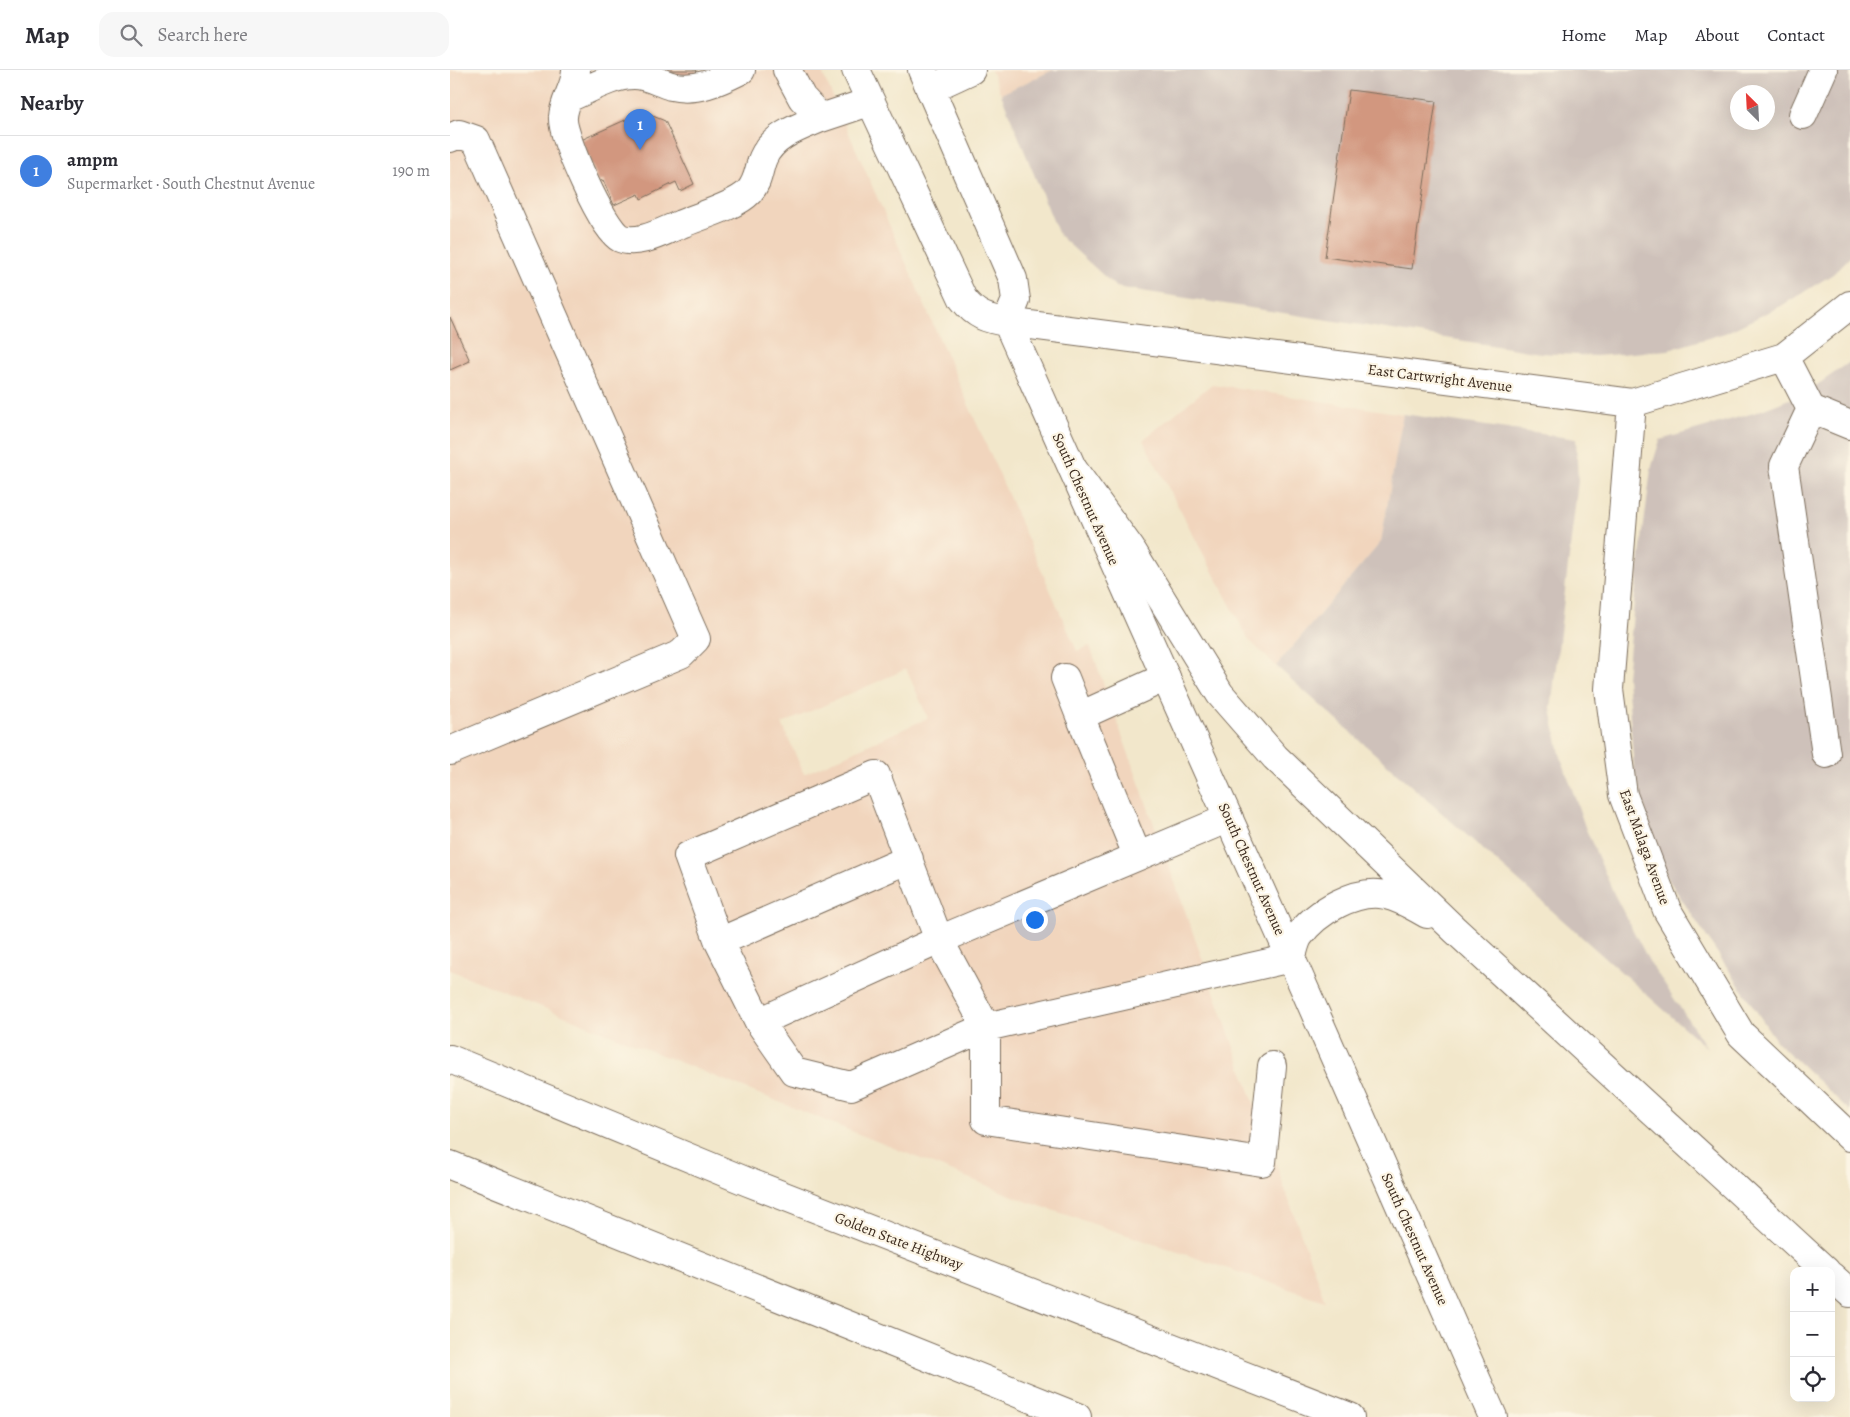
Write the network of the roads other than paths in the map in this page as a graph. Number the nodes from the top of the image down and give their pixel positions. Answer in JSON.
{"nodes":[{"id":1,"x":576,"y":70,"type":"edge"},
{"id":2,"x":741,"y":70,"type":"edge"},
{"id":3,"x":787,"y":70,"type":"edge"},
{"id":4,"x":856,"y":70,"type":"edge"},
{"id":5,"x":971,"y":70,"type":"edge"},
{"id":6,"x":1823,"y":70,"type":"edge"},
{"id":7,"x":926,"y":80,"type":"edge"},
{"id":8,"x":568,"y":98,"type":"junction"},
{"id":9,"x":869,"y":102,"type":"junction"},
{"id":10,"x":1803,"y":115,"type":"dead end"},
{"id":11,"x":821,"y":118,"type":"junction"},
{"id":12,"x":450,"y":138,"type":"edge"},
{"id":13,"x":1850,"y":305,"type":"edge"},
{"id":14,"x":1007,"y":322,"type":"junction"},
{"id":15,"x":1784,"y":357,"type":"junction"},
{"id":16,"x":1632,"y":402,"type":"junction"},
{"id":17,"x":1811,"y":409,"type":"junction"},
{"id":18,"x":1850,"y":425,"type":"edge"},
{"id":19,"x":1073,"y":469,"type":"junction"},
{"id":20,"x":1166,"y":677,"type":"junction"},
{"id":21,"x":1064,"y":678,"type":"dead end"},
{"id":22,"x":1080,"y":716,"type":"junction"},
{"id":23,"x":450,"y":752,"type":"edge"},
{"id":24,"x":1826,"y":754,"type":"dead end"},
{"id":25,"x":1229,"y":818,"type":"junction"},
{"id":26,"x":1137,"y":855,"type":"junction"},
{"id":27,"x":909,"y":859,"type":"junction"},
{"id":28,"x":1455,"y":930,"type":"junction"},
{"id":29,"x":940,"y":940,"type":"junction"},
{"id":30,"x":719,"y":942,"type":"junction"},
{"id":31,"x":1291,"y":958,"type":"junction"},
{"id":32,"x":759,"y":1022,"type":"junction"},
{"id":33,"x":986,"y":1027,"type":"junction"},
{"id":34,"x":450,"y":1059,"type":"edge"},
{"id":35,"x":1272,"y":1066,"type":"dead end"},
{"id":36,"x":1845,"y":1122,"type":"edge"},
{"id":37,"x":450,"y":1165,"type":"edge"},
{"id":38,"x":1822,"y":1267,"type":"edge"},
{"id":39,"x":1835,"y":1280,"type":"edge"},
{"id":40,"x":1850,"y":1293,"type":"edge"},
{"id":41,"x":1077,"y":1417,"type":"edge"},
{"id":42,"x":1350,"y":1417,"type":"edge"},
{"id":43,"x":1493,"y":1417,"type":"edge"}],
"edges":[{"from":1,"to":8,"type":"main road"},
{"from":2,"to":8,"type":"main road"},
{"from":3,"to":11,"type":"main road"},
{"from":4,"to":9,"type":"main road"},
{"from":5,"to":7,"type":"main road"},
{"from":6,"to":10,"type":"main road"},
{"from":7,"to":14,"type":"main road"},
{"from":8,"to":11,"type":"main road"},
{"from":9,"to":11,"type":"main road"},
{"from":9,"to":14,"type":"main road"},
{"from":12,"to":23,"type":"main road"},
{"from":13,"to":15,"type":"main road","name":"East Cartwright Avenue"},
{"from":14,"to":16,"type":"main road","name":"East Cartwright Avenue"},
{"from":14,"to":19,"type":"main road","name":"South Chestnut Avenue"},
{"from":15,"to":16,"type":"main road","name":"East Cartwright Avenue"},
{"from":15,"to":17,"type":"main road"},
{"from":16,"to":36,"type":"main road","name":"East Malaga Avenue"},
{"from":17,"to":18,"type":"main road"},
{"from":17,"to":24,"type":"main road"},
{"from":19,"to":20,"type":"main road","name":"South Chestnut Avenue"},
{"from":19,"to":28,"type":"main road"},
{"from":20,"to":22,"type":"main road"},
{"from":20,"to":25,"type":"main road","name":"South Chestnut Avenue"},
{"from":21,"to":22,"type":"main road"},
{"from":22,"to":26,"type":"main road"},
{"from":25,"to":26,"type":"main road"},
{"from":25,"to":31,"type":"main road","name":"South Chestnut Avenue"},
{"from":26,"to":29,"type":"main road"},
{"from":27,"to":29,"type":"main road"},
{"from":27,"to":30,"type":"main road"},
{"from":27,"to":30,"type":"main road"},
{"from":28,"to":31,"type":"main road"},
{"from":28,"to":38,"type":"main road"},
{"from":29,"to":32,"type":"main road"},
{"from":29,"to":33,"type":"main road"},
{"from":30,"to":32,"type":"main road"},
{"from":31,"to":33,"type":"main road"},
{"from":31,"to":43,"type":"main road","name":"South Chestnut Avenue"},
{"from":32,"to":33,"type":"main road"},
{"from":33,"to":35,"type":"main road"},
{"from":34,"to":42,"type":"main road","name":"Golden State Highway"},
{"from":37,"to":41,"type":"main road"},
{"from":39,"to":40,"type":"main road"}]}
